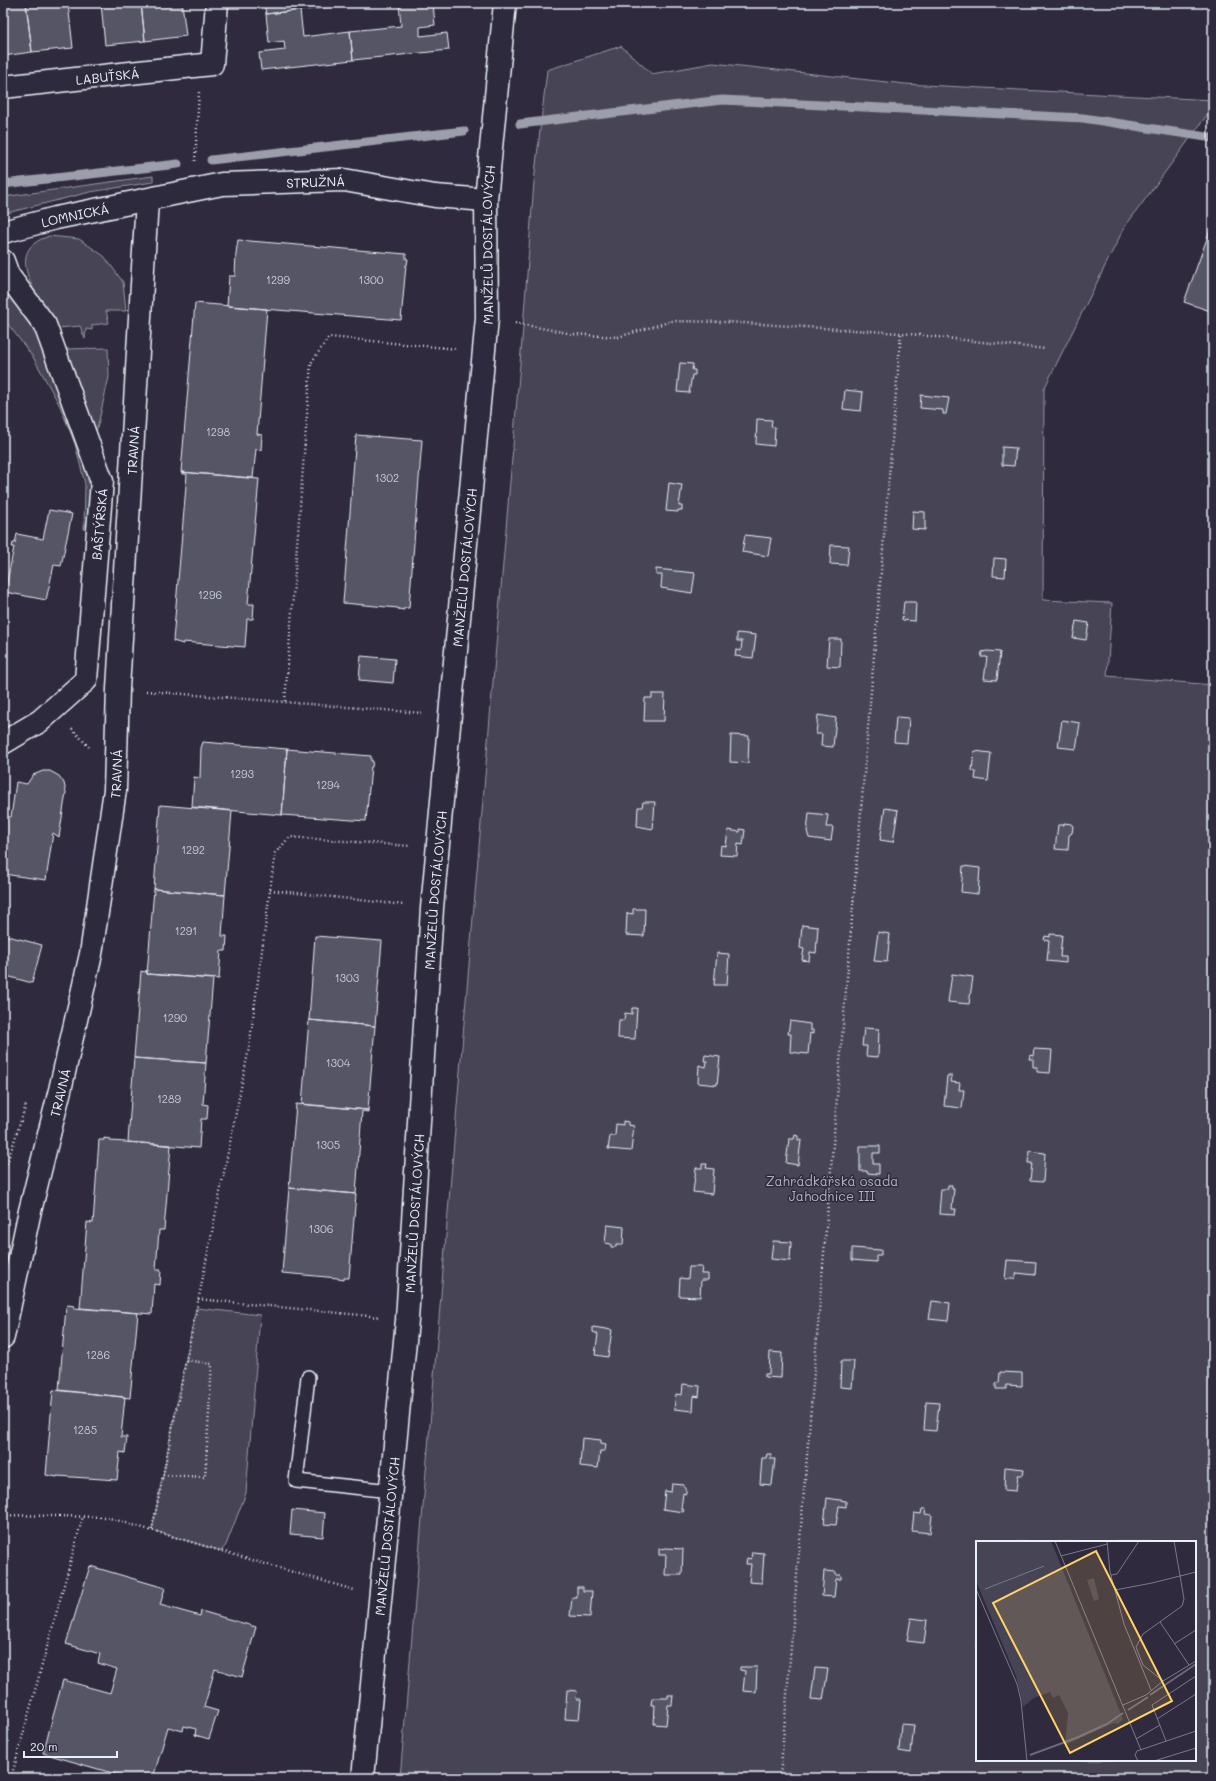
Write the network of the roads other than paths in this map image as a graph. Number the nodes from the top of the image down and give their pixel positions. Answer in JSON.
{"nodes":[{"id":1,"x":217,"y":3,"type":"edge"},
{"id":2,"x":505,"y":3,"type":"edge"},
{"id":3,"x":3,"y":87,"type":"edge"},
{"id":4,"x":147,"y":200,"type":"junction"},
{"id":5,"x":486,"y":200,"type":"junction"},
{"id":6,"x":3,"y":232,"type":"edge"},
{"id":7,"x":3,"y":261,"type":"edge"},
{"id":8,"x":3,"y":743,"type":"edge"},
{"id":9,"x":4,"y":1328,"type":"edge"},
{"id":10,"x":308,"y":1377,"type":"dead end"},
{"id":11,"x":391,"y":1491,"type":"junction"},
{"id":12,"x":363,"y":1778,"type":"edge"}],
"edges":[{"from":1,"to":3,"type":"street","name":"LABUŤSKÁ"},
{"from":2,"to":5,"type":"street","name":"MANŽELŮ DOSTÁLOVÝCH"},
{"from":4,"to":5,"type":"street","name":"STRUŽNÁ"},
{"from":4,"to":6,"type":"street","name":"LOMNICKÁ"},
{"from":4,"to":9,"type":"street","name":"TRAVNÁ"},
{"from":5,"to":11,"type":"street","name":"MANŽELŮ DOSTÁLOVÝCH"},
{"from":7,"to":8,"type":"street","name":"BAŠTÝŘSKÁ"},
{"from":10,"to":11,"type":"lane"},
{"from":11,"to":12,"type":"street","name":"MANŽELŮ DOSTÁLOVÝCH"}]}
